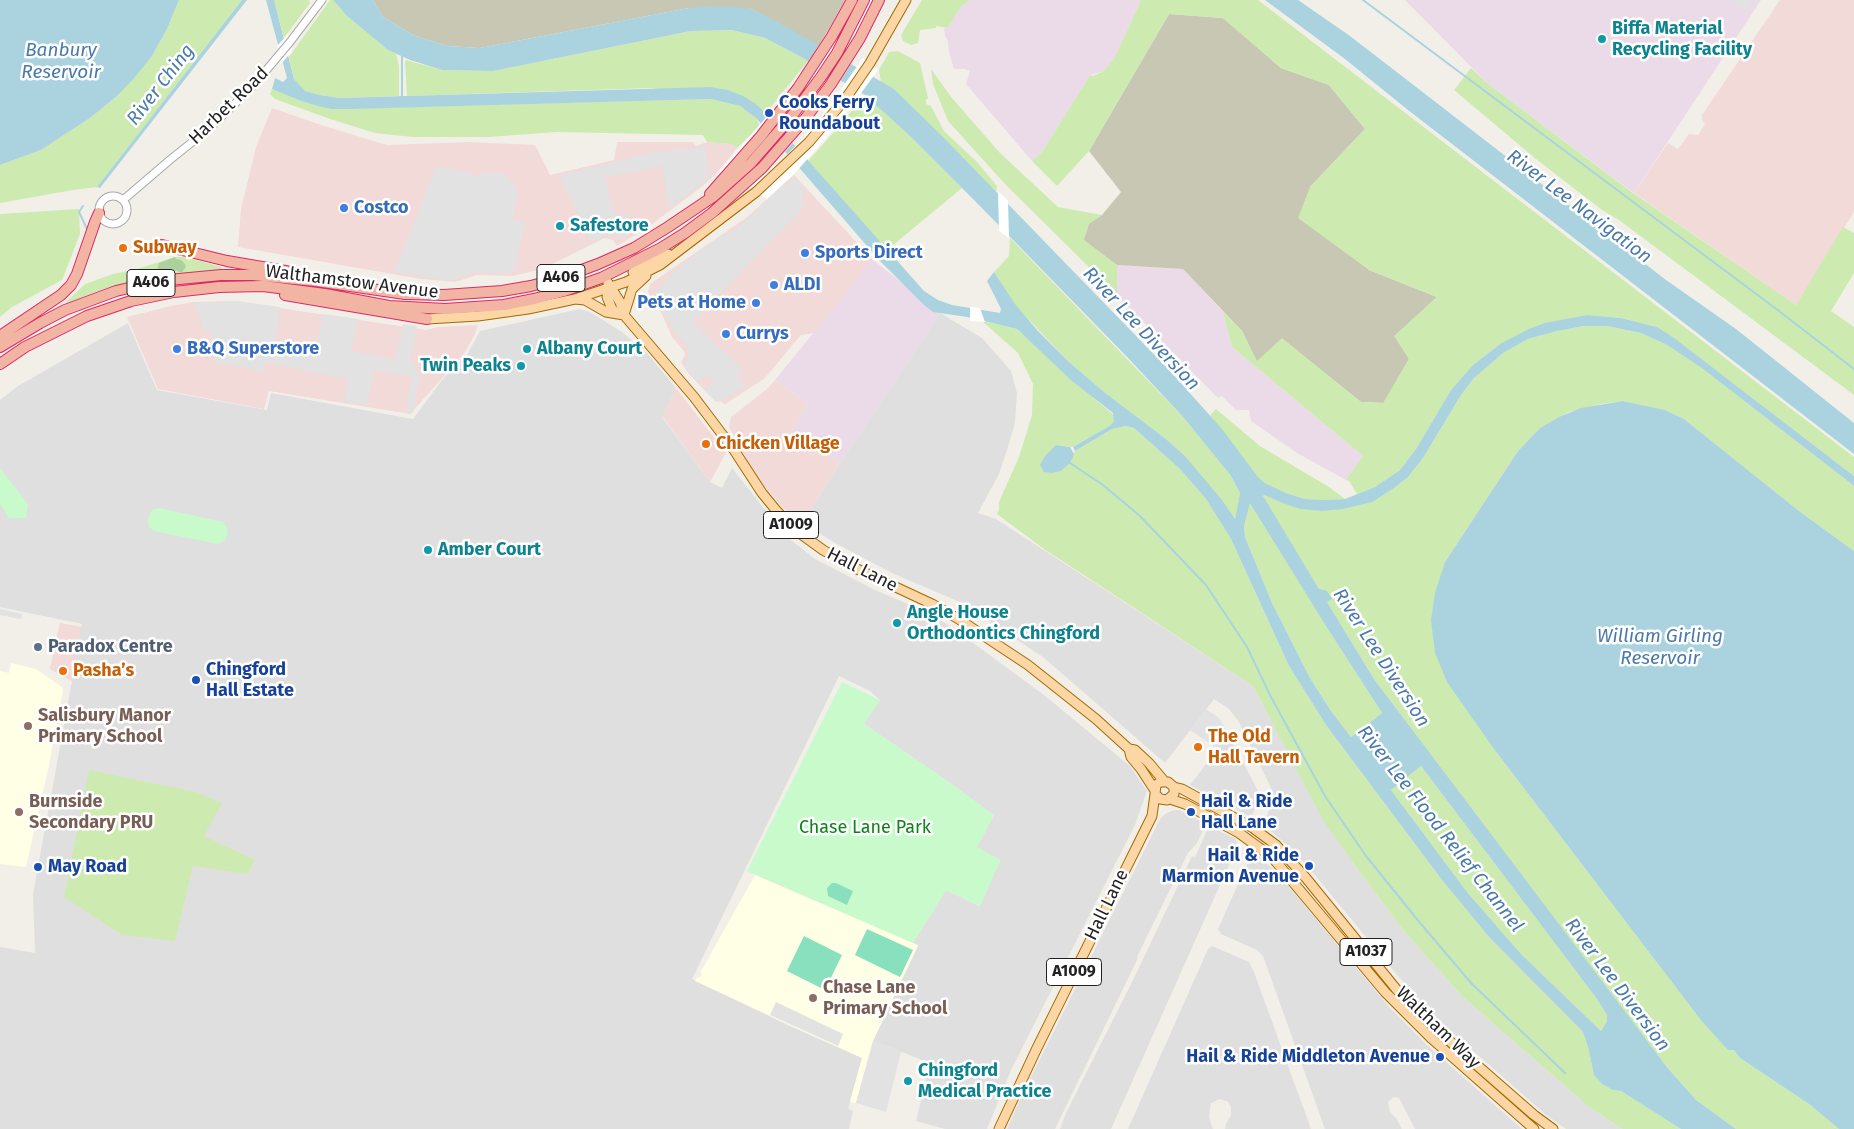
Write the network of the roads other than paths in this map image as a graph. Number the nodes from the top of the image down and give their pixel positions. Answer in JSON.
{"nodes":[{"id":1,"x":322,"y":0,"type":"edge"},
{"id":2,"x":852,"y":0,"type":"edge"},
{"id":3,"x":864,"y":0,"type":"edge"},
{"id":4,"x":879,"y":0,"type":"edge"},
{"id":5,"x":900,"y":0,"type":"edge"},
{"id":6,"x":906,"y":0,"type":"edge"},
{"id":7,"x":898,"y":11,"type":"junction"},
{"id":8,"x":729,"y":178,"type":"junction"},
{"id":9,"x":123,"y":200,"type":"junction"},
{"id":10,"x":99,"y":213,"type":"junction"},
{"id":11,"x":691,"y":243,"type":"junction"},
{"id":12,"x":162,"y":245,"type":"dead end"},
{"id":13,"x":660,"y":265,"type":"junction"},
{"id":14,"x":316,"y":281,"type":"junction"},
{"id":15,"x":609,"y":286,"type":"junction"},
{"id":16,"x":243,"y":288,"type":"junction"},
{"id":17,"x":575,"y":298,"type":"junction"},
{"id":18,"x":561,"y":301,"type":"junction"},
{"id":19,"x":621,"y":314,"type":"junction"},
{"id":20,"x":427,"y":319,"type":"joint"},
{"id":21,"x":0,"y":336,"type":"edge"},
{"id":22,"x":0,"y":347,"type":"edge"},
{"id":23,"x":0,"y":364,"type":"edge"},
{"id":24,"x":1129,"y":749,"type":"junction"},
{"id":25,"x":1164,"y":781,"type":"junction"},
{"id":26,"x":1174,"y":787,"type":"junction"},
{"id":27,"x":1154,"y":792,"type":"junction"},
{"id":28,"x":1169,"y":799,"type":"junction"},
{"id":29,"x":1152,"y":816,"type":"junction"},
{"id":30,"x":1330,"y":907,"type":"junction"},
{"id":31,"x":1322,"y":915,"type":"junction"},
{"id":32,"x":1385,"y":976,"type":"junction"},
{"id":33,"x":1378,"y":982,"type":"junction"},
{"id":34,"x":1474,"y":1063,"type":"junction"},
{"id":35,"x":1467,"y":1071,"type":"junction"},
{"id":36,"x":999,"y":1129,"type":"edge"},
{"id":37,"x":1534,"y":1129,"type":"edge"},
{"id":38,"x":1553,"y":1129,"type":"edge"}],
"edges":[{"from":1,"to":9,"type":"street","name":"Harbet Road"},
{"from":2,"to":8,"type":"highway","number":"A406"},
{"from":3,"to":8,"type":"highway","number":"A406"},
{"from":4,"to":16,"type":"highway","name":"Walthamstow Avenue","number":"A406"},
{"from":5,"to":7,"type":"main road"},
{"from":6,"to":7,"type":"main road"},
{"from":7,"to":11,"type":"main road"},
{"from":8,"to":14,"type":"highway","name":"Walthamstow Avenue","number":"A406"},
{"from":9,"to":10,"type":"street"},
{"from":9,"to":10,"type":"street"},
{"from":10,"to":21,"type":"highway"},
{"from":11,"to":13,"type":"main road"},
{"from":11,"to":15,"type":"main road"},
{"from":12,"to":14,"type":"highway"},
{"from":13,"to":15,"type":"main road"},
{"from":13,"to":19,"type":"main road"},
{"from":14,"to":22,"type":"highway","name":"Walthamstow Avenue","number":"A406"},
{"from":15,"to":17,"type":"main road"},
{"from":15,"to":18,"type":"main road"},
{"from":15,"to":19,"type":"main road","name":"Hall Lane","number":"A1009"},
{"from":16,"to":20,"type":"highway","number":"A406"},
{"from":16,"to":23,"type":"highway","name":"Walthamstow Avenue","number":"A406"},
{"from":17,"to":18,"type":"main road"},
{"from":17,"to":19,"type":"main road"},
{"from":18,"to":20,"type":"main road"},
{"from":19,"to":24,"type":"main road","name":"Hall Lane","number":"A1009"},
{"from":24,"to":25,"type":"main road","name":"Hall Lane","number":"A1009"},
{"from":24,"to":27,"type":"main road","name":"Hall Lane","number":"A1009"},
{"from":25,"to":26,"type":"main road"},
{"from":25,"to":27,"type":"main road"},
{"from":26,"to":28,"type":"main road"},
{"from":26,"to":30,"type":"main road","name":"Waltham Way","number":"A1037"},
{"from":27,"to":28,"type":"main road"},
{"from":27,"to":29,"type":"main road","name":"Hall Lane","number":"A1009"},
{"from":28,"to":29,"type":"main road","name":"Hall Lane","number":"A1009"},
{"from":28,"to":31,"type":"main road","name":"Waltham Way","number":"A1037"},
{"from":29,"to":36,"type":"main road","name":"Hall Lane","number":"A1009"},
{"from":30,"to":31,"type":"main road"},
{"from":30,"to":32,"type":"main road","name":"Waltham Way","number":"A1037"},
{"from":31,"to":33,"type":"main road","name":"Waltham Way","number":"A1037"},
{"from":32,"to":33,"type":"main road","number":"A1037"},
{"from":32,"to":34,"type":"main road","name":"Waltham Way","number":"A1037"},
{"from":33,"to":35,"type":"main road","name":"Waltham Way","number":"A1037"},
{"from":34,"to":35,"type":"main road"},
{"from":34,"to":38,"type":"main road","name":"Waltham Way","number":"A1037"},
{"from":35,"to":37,"type":"main road","name":"Waltham Way","number":"A1037"}]}
